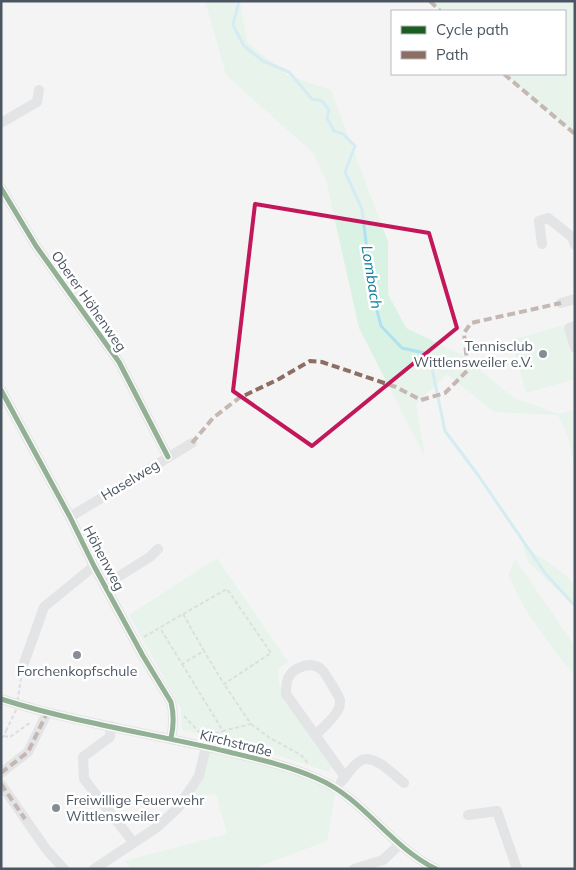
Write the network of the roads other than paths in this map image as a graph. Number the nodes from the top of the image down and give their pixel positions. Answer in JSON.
{"nodes":[{"id":1,"x":39,"y":90,"type":"dead end"},
{"id":2,"x":1,"y":124,"type":"edge"},
{"id":3,"x":1,"y":188,"type":"edge"},
{"id":4,"x":574,"y":240,"type":"edge"},
{"id":5,"x":542,"y":244,"type":"dead end"},
{"id":6,"x":575,"y":299,"type":"edge"},
{"id":7,"x":561,"y":303,"type":"dead end"},
{"id":8,"x":575,"y":326,"type":"edge"},
{"id":9,"x":575,"y":348,"type":"edge"},
{"id":10,"x":1,"y":390,"type":"edge"},
{"id":11,"x":192,"y":443,"type":"dead end"},
{"id":12,"x":168,"y":457,"type":"junction"},
{"id":13,"x":70,"y":517,"type":"junction"},
{"id":14,"x":158,"y":549,"type":"dead end"},
{"id":15,"x":94,"y":566,"type":"junction"},
{"id":16,"x":105,"y":585,"type":"junction"},
{"id":17,"x":23,"y":666,"type":"road end"},
{"id":18,"x":1,"y":699,"type":"edge"},
{"id":19,"x":42,"y":712,"type":"junction"},
{"id":20,"x":111,"y":726,"type":"junction"},
{"id":21,"x":316,"y":735,"type":"junction"},
{"id":22,"x":171,"y":738,"type":"junction"},
{"id":23,"x":206,"y":747,"type":"junction"},
{"id":24,"x":1,"y":773,"type":"edge"},
{"id":25,"x":345,"y":777,"type":"junction"},
{"id":26,"x":404,"y":783,"type":"dead end"},
{"id":27,"x":1,"y":784,"type":"edge"},
{"id":28,"x":336,"y":787,"type":"junction"},
{"id":29,"x":468,"y":815,"type":"dead end"},
{"id":30,"x":133,"y":842,"type":"junction"},
{"id":31,"x":399,"y":845,"type":"junction"},
{"id":32,"x":385,"y":864,"type":"edge"},
{"id":33,"x":64,"y":869,"type":"edge"},
{"id":34,"x":94,"y":869,"type":"edge"},
{"id":35,"x":354,"y":869,"type":"edge"},
{"id":36,"x":436,"y":869,"type":"edge"},
{"id":37,"x":517,"y":869,"type":"edge"}],
"edges":[{"from":1,"to":2,"type":"street"},
{"from":3,"to":12,"type":"street","name":"Oberer Höhenweg"},
{"from":4,"to":5,"type":"street"},
{"from":6,"to":7,"type":"street"},
{"from":8,"to":9,"type":"street"},
{"from":10,"to":13,"type":"street","name":"Höhenweg"},
{"from":11,"to":12,"type":"street","name":"Haselweg"},
{"from":12,"to":13,"type":"street","name":"Haselweg"},
{"from":13,"to":15,"type":"street","name":"Höhenweg"},
{"from":14,"to":16,"type":"street"},
{"from":15,"to":16,"type":"street","name":"Höhenweg"},
{"from":15,"to":17,"type":"street"},
{"from":16,"to":22,"type":"street","name":"Höhenweg"},
{"from":18,"to":19,"type":"street","name":"Kirchstraße"},
{"from":19,"to":20,"type":"street","name":"Kirchstraße"},
{"from":19,"to":24,"type":"street"},
{"from":20,"to":22,"type":"street","name":"Kirchstraße"},
{"from":20,"to":30,"type":"street"},
{"from":21,"to":21,"type":"street"},
{"from":21,"to":25,"type":"street"},
{"from":22,"to":23,"type":"street","name":"Kirchstraße"},
{"from":23,"to":28,"type":"street","name":"Kirchstraße"},
{"from":23,"to":30,"type":"street"},
{"from":25,"to":26,"type":"street"},
{"from":25,"to":28,"type":"street"},
{"from":27,"to":33,"type":"street"},
{"from":28,"to":31,"type":"street","name":"Kirchstraße"},
{"from":29,"to":37,"type":"street"},
{"from":30,"to":34,"type":"street"},
{"from":31,"to":32,"type":"street"},
{"from":31,"to":36,"type":"street","name":"Kirchstraße"},
{"from":32,"to":35,"type":"street"}]}
